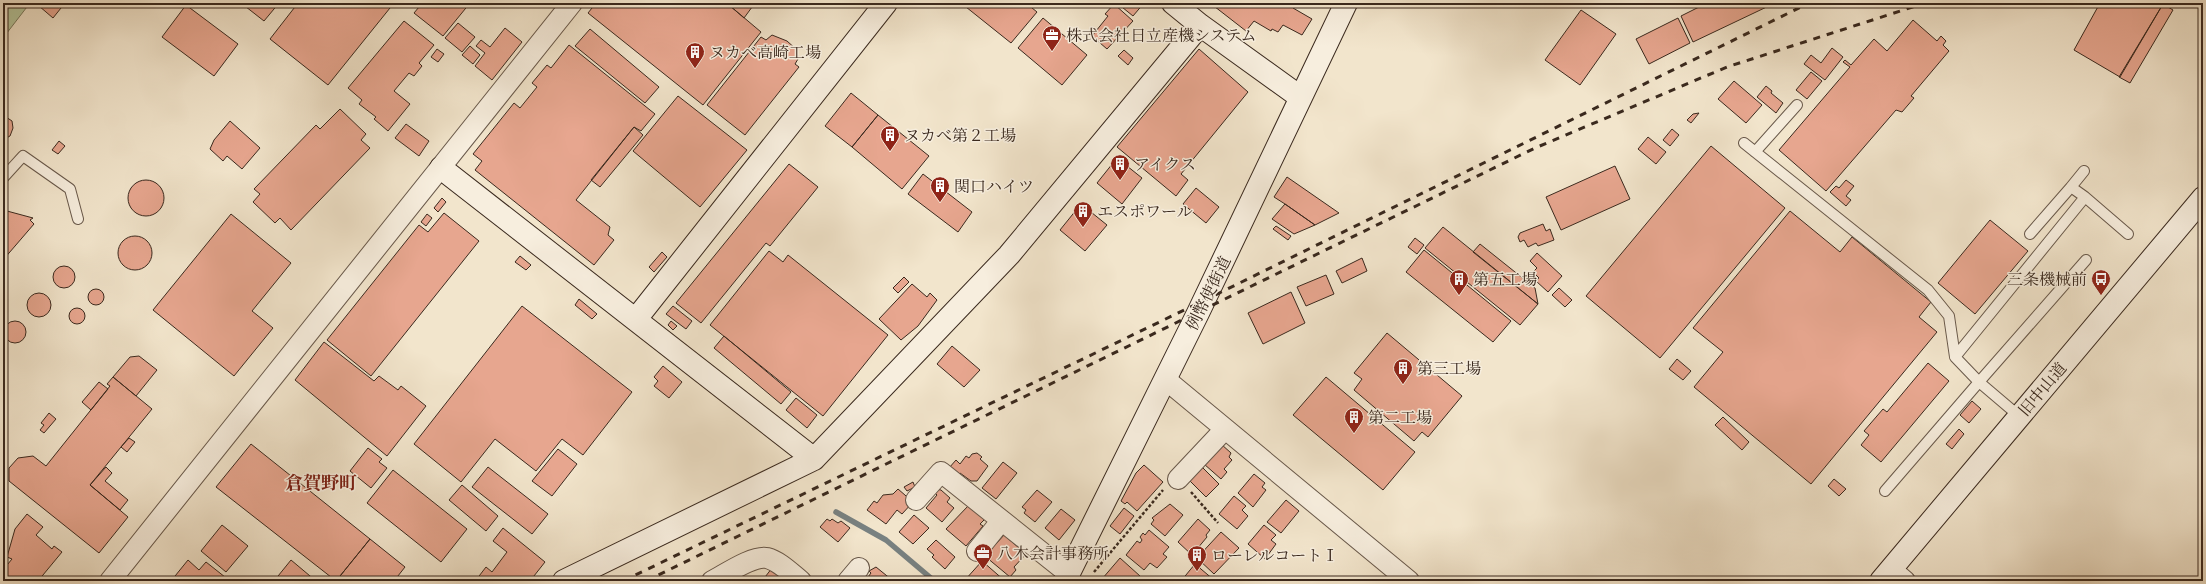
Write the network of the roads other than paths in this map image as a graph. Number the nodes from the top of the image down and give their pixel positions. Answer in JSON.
{"nodes":[{"id":1,"x":572,"y":3,"type":"edge"},
{"id":2,"x":886,"y":3,"type":"edge"},
{"id":3,"x":1173,"y":3,"type":"edge"},
{"id":4,"x":1346,"y":3,"type":"edge"},
{"id":5,"x":1200,"y":26,"type":"junction"},
{"id":6,"x":1300,"y":97,"type":"junction"},
{"id":7,"x":1797,"y":105,"type":"dead end"},
{"id":8,"x":1744,"y":143,"type":"dead end"},
{"id":9,"x":1755,"y":152,"type":"junction"},
{"id":10,"x":441,"y":168,"type":"junction"},
{"id":11,"x":2084,"y":171,"type":"dead end"},
{"id":12,"x":3,"y":178,"type":"edge"},
{"id":13,"x":2071,"y":188,"type":"junction"},
{"id":14,"x":2086,"y":197,"type":"junction"},
{"id":15,"x":2203,"y":198,"type":"edge"},
{"id":16,"x":78,"y":219,"type":"dead end"},
{"id":17,"x":2030,"y":234,"type":"dead end"},
{"id":18,"x":2128,"y":234,"type":"dead end"},
{"id":19,"x":2086,"y":260,"type":"dead end"},
{"id":20,"x":636,"y":319,"type":"junction"},
{"id":21,"x":1955,"y":357,"type":"junction"},
{"id":22,"x":1165,"y":379,"type":"junction"},
{"id":23,"x":1979,"y":382,"type":"junction"},
{"id":24,"x":2019,"y":416,"type":"junction"},
{"id":25,"x":1225,"y":429,"type":"junction"},
{"id":26,"x":814,"y":459,"type":"junction"},
{"id":27,"x":1178,"y":479,"type":"road end"},
{"id":28,"x":1885,"y":491,"type":"dead end"},
{"id":29,"x":916,"y":500,"type":"dead end"},
{"id":30,"x":1001,"y":521,"type":"junction"},
{"id":31,"x":977,"y":551,"type":"dead end"},
{"id":32,"x":1892,"y":577,"type":"edge"},
{"id":33,"x":1074,"y":578,"type":"edge"},
{"id":34,"x":110,"y":581,"type":"edge"},
{"id":35,"x":564,"y":581,"type":"edge"},
{"id":36,"x":712,"y":581,"type":"edge"},
{"id":37,"x":801,"y":581,"type":"edge"},
{"id":38,"x":1409,"y":581,"type":"edge"}],
"edges":[{"from":1,"to":10,"type":"street"},
{"from":2,"to":20,"type":"street"},
{"from":3,"to":5,"type":"street"},
{"from":4,"to":6,"type":"street","name":"例幣使街道"},
{"from":5,"to":6,"type":"street"},
{"from":5,"to":26,"type":"street"},
{"from":6,"to":22,"type":"street","name":"例幣使街道"},
{"from":7,"to":9,"type":"lane"},
{"from":8,"to":9,"type":"lane"},
{"from":9,"to":21,"type":"lane"},
{"from":10,"to":20,"type":"street"},
{"from":10,"to":34,"type":"street"},
{"from":11,"to":13,"type":"lane"},
{"from":12,"to":16,"type":"lane"},
{"from":13,"to":14,"type":"lane"},
{"from":13,"to":17,"type":"lane"},
{"from":14,"to":18,"type":"lane"},
{"from":14,"to":21,"type":"lane"},
{"from":15,"to":24,"type":"street","name":"旧中山道"},
{"from":19,"to":23,"type":"lane"},
{"from":20,"to":26,"type":"street"},
{"from":21,"to":23,"type":"lane"},
{"from":22,"to":25,"type":"street"},
{"from":22,"to":33,"type":"street","name":"例幣使街道"},
{"from":23,"to":24,"type":"lane"},
{"from":23,"to":28,"type":"lane"},
{"from":24,"to":32,"type":"street","name":"旧中山道"},
{"from":25,"to":27,"type":"street"},
{"from":25,"to":38,"type":"street"},
{"from":26,"to":35,"type":"street"},
{"from":29,"to":30,"type":"street"},
{"from":30,"to":31,"type":"street"},
{"from":30,"to":33,"type":"street"},
{"from":36,"to":37,"type":"street"}]}
